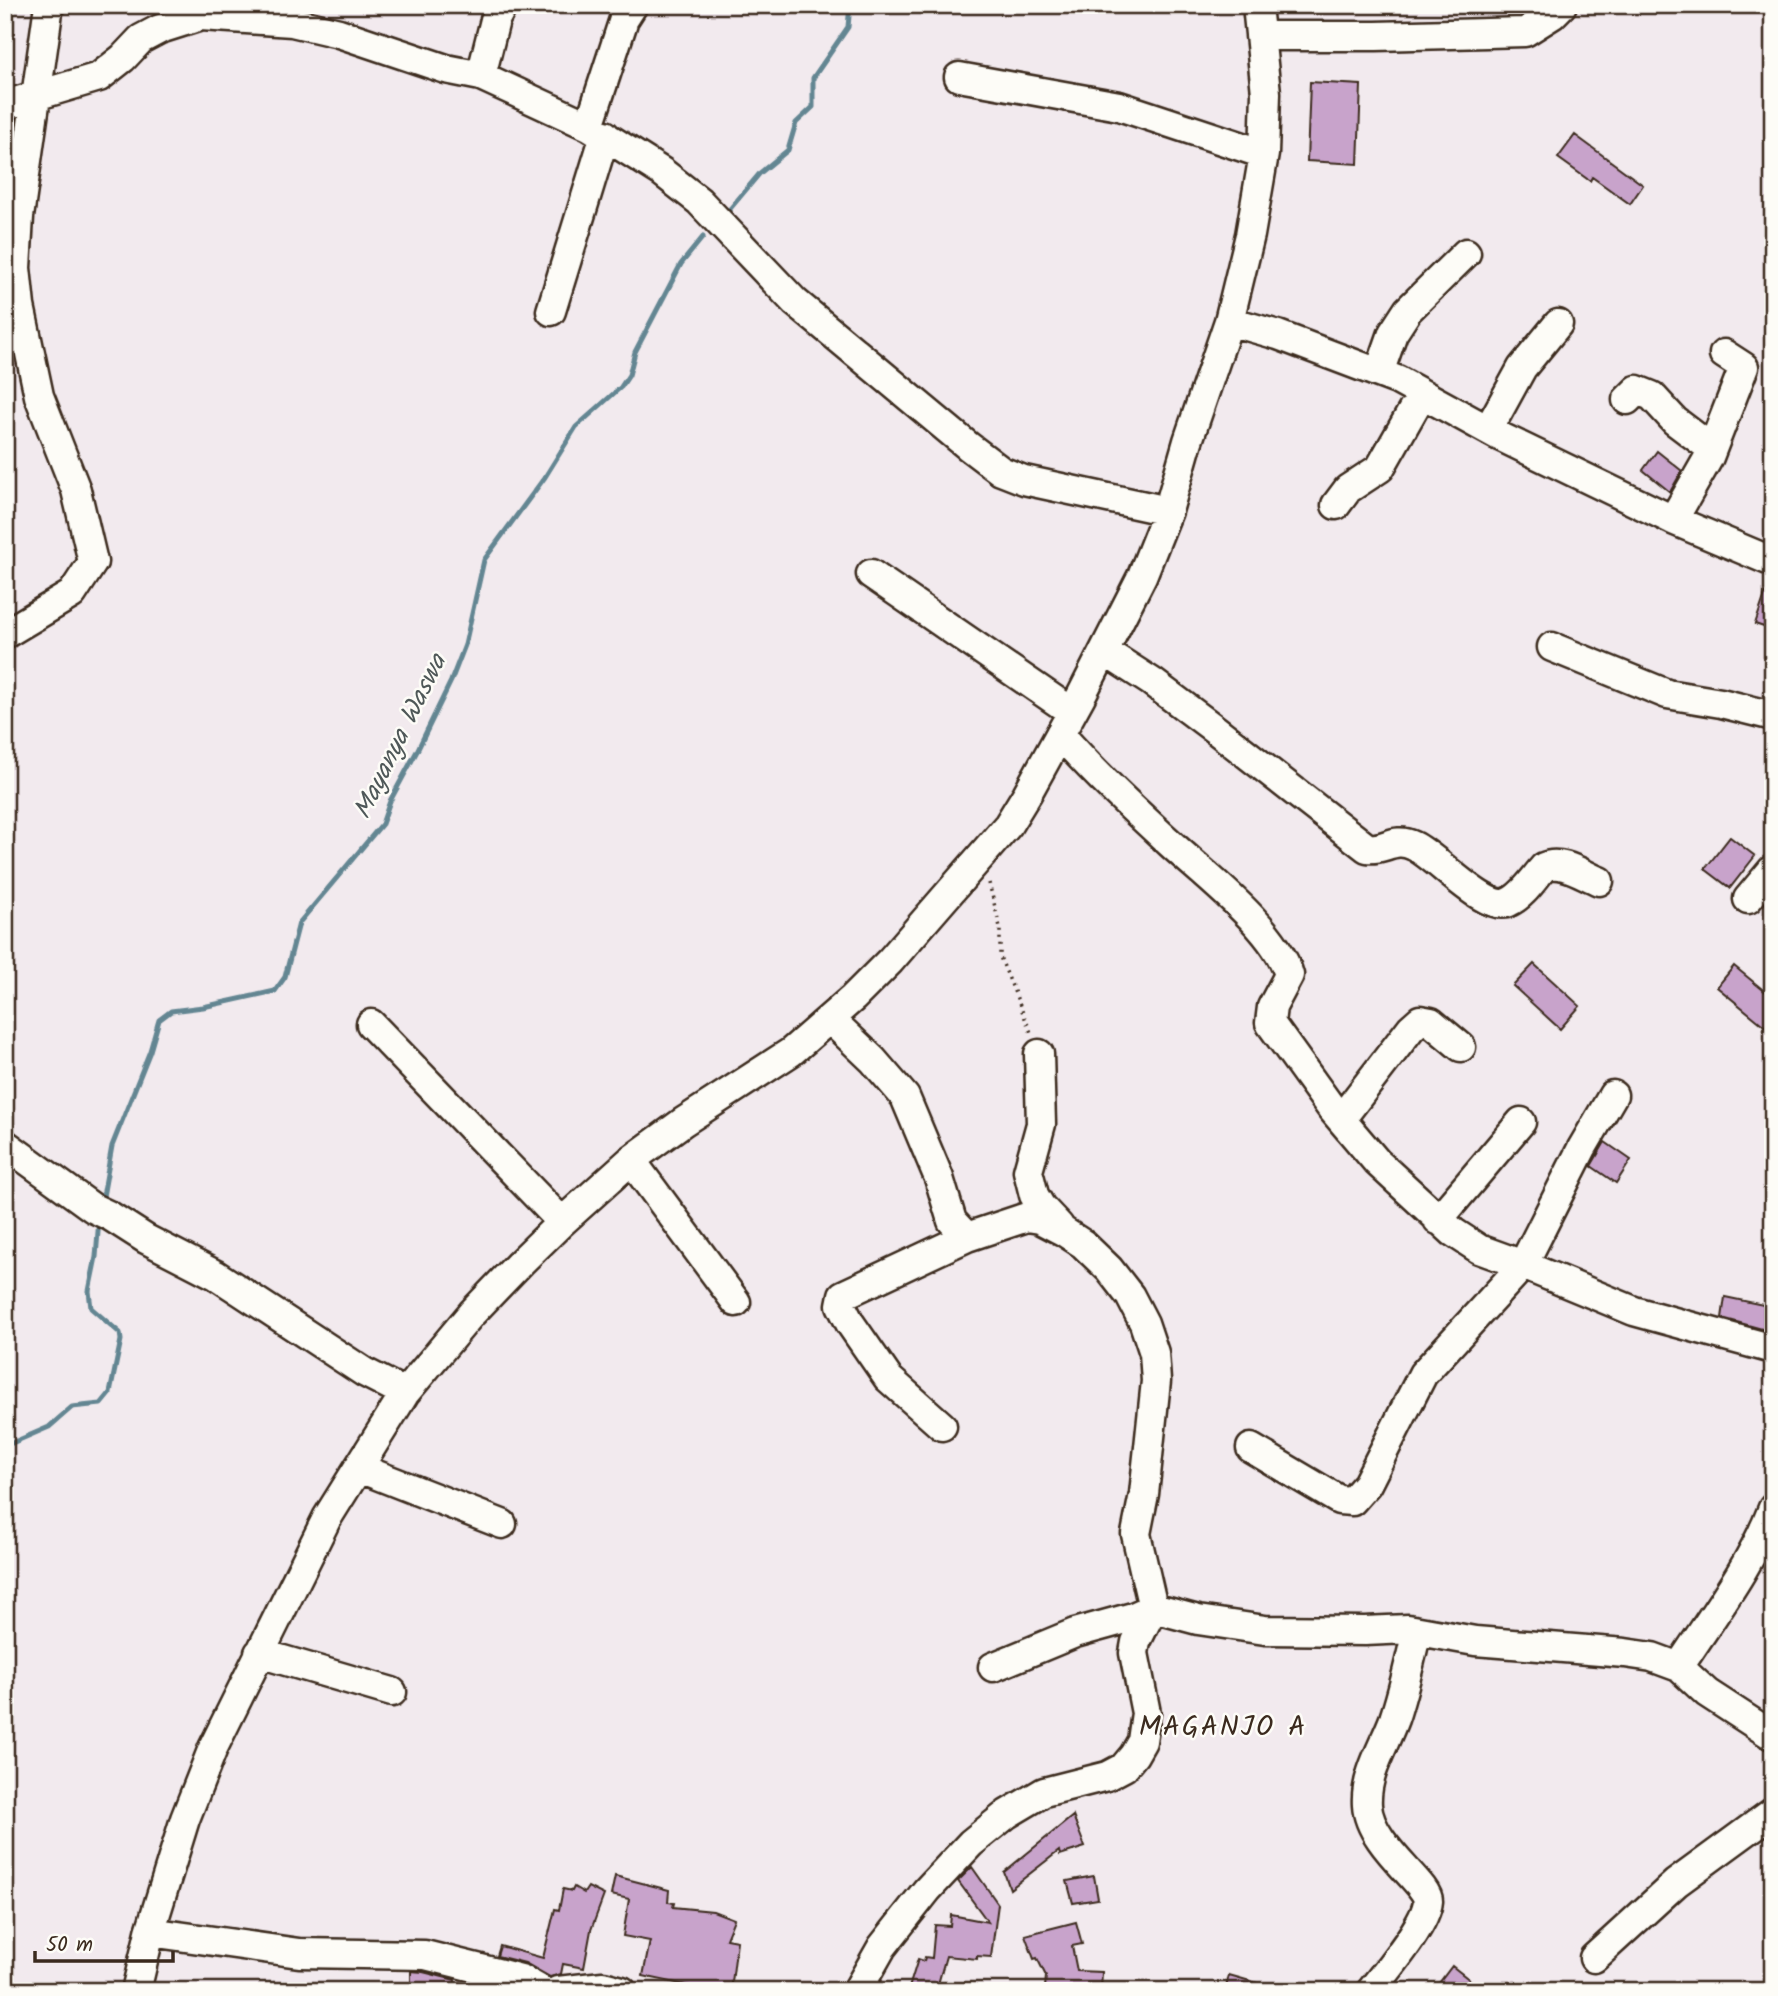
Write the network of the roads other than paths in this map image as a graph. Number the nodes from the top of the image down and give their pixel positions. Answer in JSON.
{"nodes":[{"id":1,"x":49,"y":5,"type":"edge"},
{"id":2,"x":503,"y":5,"type":"edge"},
{"id":3,"x":633,"y":5,"type":"edge"},
{"id":4,"x":1257,"y":5,"type":"edge"},
{"id":5,"x":1562,"y":5,"type":"edge"},
{"id":6,"x":1260,"y":36,"type":"junction"},
{"id":7,"x":481,"y":76,"type":"junction"},
{"id":8,"x":959,"y":77,"type":"dead end"},
{"id":9,"x":38,"y":94,"type":"junction"},
{"id":10,"x":5,"y":105,"type":"edge"},
{"id":11,"x":597,"y":130,"type":"junction"},
{"id":12,"x":1264,"y":154,"type":"junction"},
{"id":13,"x":1466,"y":253,"type":"dead end"},
{"id":14,"x":551,"y":312,"type":"dead end"},
{"id":15,"x":1229,"y":321,"type":"junction"},
{"id":16,"x":1558,"y":324,"type":"dead end"},
{"id":17,"x":1724,"y":354,"type":"dead end"},
{"id":18,"x":1379,"y":373,"type":"junction"},
{"id":19,"x":1422,"y":394,"type":"junction"},
{"id":20,"x":1626,"y":400,"type":"dead end"},
{"id":21,"x":1488,"y":430,"type":"junction"},
{"id":22,"x":1712,"y":449,"type":"junction"},
{"id":23,"x":1336,"y":505,"type":"dead end"},
{"id":24,"x":1168,"y":511,"type":"junction"},
{"id":25,"x":1674,"y":520,"type":"junction"},
{"id":26,"x":1773,"y":562,"type":"edge"},
{"id":27,"x":871,"y":575,"type":"dead end"},
{"id":28,"x":5,"y":634,"type":"edge"},
{"id":29,"x":1552,"y":646,"type":"dead end"},
{"id":30,"x":1104,"y":651,"type":"junction"},
{"id":31,"x":1773,"y":716,"type":"edge"},
{"id":32,"x":1066,"y":723,"type":"junction"},
{"id":33,"x":1773,"y":869,"type":"edge"},
{"id":34,"x":1599,"y":881,"type":"dead end"},
{"id":35,"x":1748,"y":899,"type":"dead end"},
{"id":36,"x":830,"y":1019,"type":"junction"},
{"id":37,"x":371,"y":1024,"type":"dead end"},
{"id":38,"x":1461,"y":1047,"type":"dead end"},
{"id":39,"x":1039,"y":1054,"type":"road end"},
{"id":40,"x":1613,"y":1095,"type":"dead end"},
{"id":41,"x":1340,"y":1119,"type":"junction"},
{"id":42,"x":1521,"y":1122,"type":"dead end"},
{"id":43,"x":5,"y":1144,"type":"edge"},
{"id":44,"x":631,"y":1160,"type":"junction"},
{"id":45,"x":1438,"y":1220,"type":"junction"},
{"id":46,"x":562,"y":1222,"type":"junction"},
{"id":47,"x":1063,"y":1231,"type":"junction"},
{"id":48,"x":967,"y":1237,"type":"junction"},
{"id":49,"x":1523,"y":1265,"type":"junction"},
{"id":50,"x":736,"y":1302,"type":"dead end"},
{"id":51,"x":1773,"y":1349,"type":"edge"},
{"id":52,"x":405,"y":1393,"type":"junction"},
{"id":53,"x":942,"y":1426,"type":"dead end"},
{"id":54,"x":1251,"y":1448,"type":"dead end"},
{"id":55,"x":359,"y":1468,"type":"junction"},
{"id":56,"x":1773,"y":1508,"type":"edge"},
{"id":57,"x":502,"y":1524,"type":"dead end"},
{"id":58,"x":1153,"y":1608,"type":"junction"},
{"id":59,"x":1417,"y":1631,"type":"junction"},
{"id":60,"x":259,"y":1653,"type":"junction"},
{"id":61,"x":993,"y":1667,"type":"dead end"},
{"id":62,"x":1679,"y":1667,"type":"junction"},
{"id":63,"x":391,"y":1692,"type":"dead end"},
{"id":64,"x":1773,"y":1736,"type":"edge"},
{"id":65,"x":1773,"y":1812,"type":"edge"},
{"id":66,"x":150,"y":1932,"type":"junction"},
{"id":67,"x":1594,"y":1958,"type":"dead end"},
{"id":68,"x":136,"y":1991,"type":"edge"},
{"id":69,"x":542,"y":1991,"type":"edge"},
{"id":70,"x":558,"y":1991,"type":"edge"},
{"id":71,"x":622,"y":1991,"type":"edge"},
{"id":72,"x":857,"y":1991,"type":"edge"},
{"id":73,"x":1371,"y":1991,"type":"edge"}],
"edges":[{"from":1,"to":9,"type":"street"},
{"from":2,"to":7,"type":"street"},
{"from":3,"to":11,"type":"street"},
{"from":4,"to":6,"type":"street"},
{"from":5,"to":6,"type":"street"},
{"from":6,"to":12,"type":"street"},
{"from":7,"to":9,"type":"street"},
{"from":7,"to":11,"type":"street"},
{"from":8,"to":12,"type":"street"},
{"from":9,"to":10,"type":"street"},
{"from":9,"to":28,"type":"street"},
{"from":11,"to":14,"type":"street"},
{"from":11,"to":24,"type":"street"},
{"from":12,"to":15,"type":"street"},
{"from":13,"to":18,"type":"street"},
{"from":15,"to":18,"type":"street"},
{"from":15,"to":24,"type":"street"},
{"from":16,"to":21,"type":"street"},
{"from":17,"to":22,"type":"street"},
{"from":18,"to":19,"type":"street"},
{"from":19,"to":21,"type":"street"},
{"from":19,"to":23,"type":"street"},
{"from":20,"to":22,"type":"street"},
{"from":21,"to":25,"type":"street"},
{"from":22,"to":25,"type":"street"},
{"from":24,"to":30,"type":"street"},
{"from":25,"to":26,"type":"street"},
{"from":27,"to":32,"type":"street"},
{"from":29,"to":31,"type":"street"},
{"from":30,"to":32,"type":"street"},
{"from":30,"to":34,"type":"street"},
{"from":32,"to":36,"type":"street"},
{"from":32,"to":41,"type":"street"},
{"from":33,"to":35,"type":"street"},
{"from":36,"to":44,"type":"street"},
{"from":36,"to":48,"type":"street"},
{"from":37,"to":46,"type":"street"},
{"from":38,"to":41,"type":"street"},
{"from":39,"to":47,"type":"street"},
{"from":40,"to":49,"type":"street"},
{"from":41,"to":45,"type":"street"},
{"from":42,"to":45,"type":"street"},
{"from":43,"to":52,"type":"street"},
{"from":44,"to":46,"type":"street"},
{"from":44,"to":50,"type":"street"},
{"from":45,"to":49,"type":"street"},
{"from":46,"to":52,"type":"street"},
{"from":47,"to":48,"type":"street"},
{"from":47,"to":58,"type":"street"},
{"from":48,"to":53,"type":"street"},
{"from":49,"to":51,"type":"street"},
{"from":49,"to":54,"type":"street"},
{"from":52,"to":55,"type":"street"},
{"from":55,"to":57,"type":"street"},
{"from":55,"to":60,"type":"street"},
{"from":56,"to":62,"type":"street"},
{"from":58,"to":59,"type":"street"},
{"from":58,"to":61,"type":"street"},
{"from":58,"to":72,"type":"street"},
{"from":59,"to":62,"type":"street"},
{"from":59,"to":73,"type":"street"},
{"from":60,"to":63,"type":"street"},
{"from":60,"to":66,"type":"street"},
{"from":62,"to":64,"type":"street"},
{"from":65,"to":67,"type":"street"},
{"from":66,"to":68,"type":"street"},
{"from":66,"to":69,"type":"street"},
{"from":70,"to":71,"type":"street"}]}
